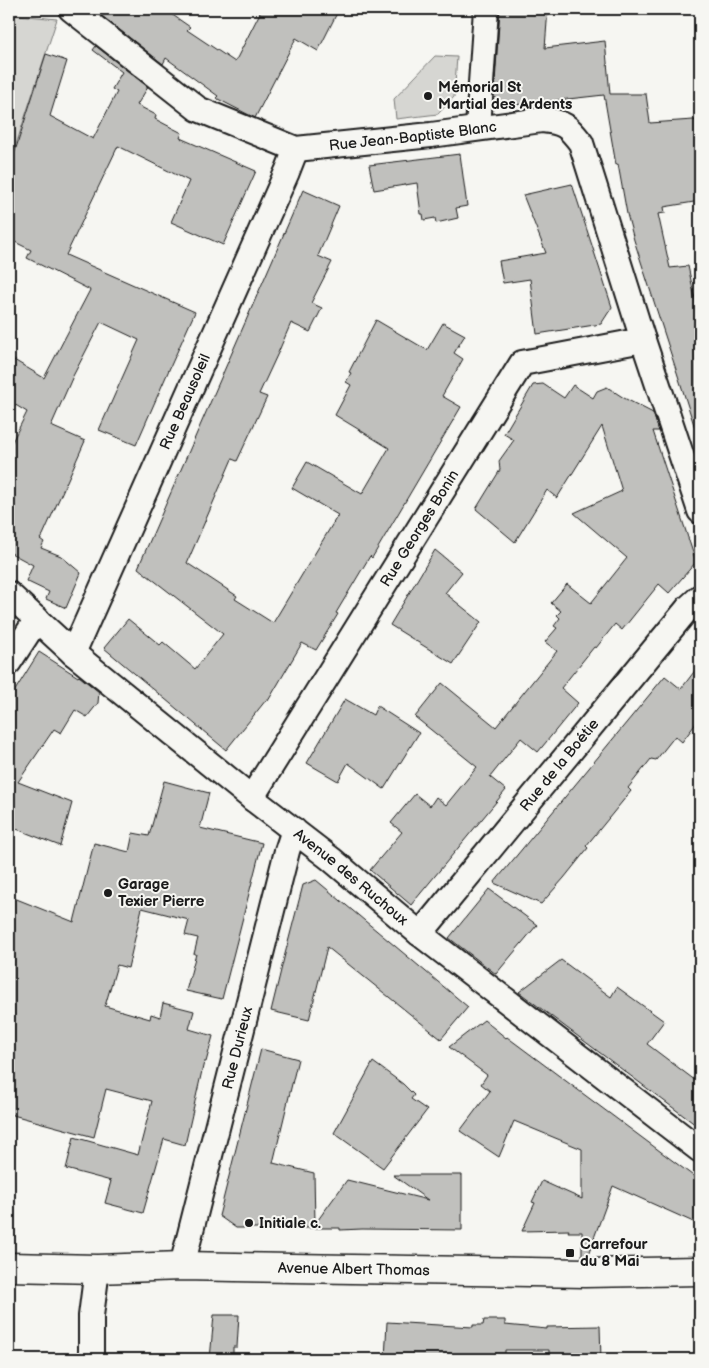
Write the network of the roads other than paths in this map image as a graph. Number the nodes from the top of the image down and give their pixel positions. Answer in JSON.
{"nodes":[{"id":1,"x":70,"y":9,"type":"edge"},
{"id":2,"x":486,"y":9,"type":"edge"},
{"id":3,"x":478,"y":128,"type":"junction"},
{"id":4,"x":296,"y":149,"type":"junction"},
{"id":5,"x":643,"y":340,"type":"junction"},
{"id":6,"x":700,"y":511,"type":"edge"},
{"id":7,"x":9,"y":594,"type":"edge"},
{"id":8,"x":700,"y":598,"type":"edge"},
{"id":9,"x":38,"y":620,"type":"junction"},
{"id":10,"x":73,"y":653,"type":"junction"},
{"id":11,"x":9,"y":662,"type":"edge"},
{"id":12,"x":253,"y":799,"type":"junction"},
{"id":13,"x":294,"y":830,"type":"junction"},
{"id":14,"x":420,"y":934,"type":"junction"},
{"id":15,"x":700,"y":1150,"type":"edge"},
{"id":16,"x":182,"y":1266,"type":"junction"},
{"id":17,"x":9,"y":1268,"type":"edge"},
{"id":18,"x":96,"y":1269,"type":"junction"},
{"id":19,"x":687,"y":1272,"type":"edge"},
{"id":20,"x":700,"y":1290,"type":"edge"},
{"id":21,"x":91,"y":1359,"type":"edge"}],
"edges":[{"from":1,"to":4,"type":"street","name":"Rue Jean-Baptiste Blanc"},
{"from":2,"to":3,"type":"street"},
{"from":3,"to":4,"type":"street","name":"Rue Jean-Baptiste Blanc"},
{"from":3,"to":5,"type":"street","name":"Rue Jean-Baptiste Blanc"},
{"from":4,"to":10,"type":"street","name":"Rue Beausoleil"},
{"from":5,"to":6,"type":"street","name":"Rue Jean-Baptiste Blanc"},
{"from":5,"to":12,"type":"street","name":"Rue Georges Bonin"},
{"from":7,"to":9,"type":"street","name":"Avenue des Ruchoux"},
{"from":8,"to":14,"type":"street","name":"Rue de la Boétie"},
{"from":9,"to":10,"type":"street","name":"Avenue des Ruchoux"},
{"from":9,"to":11,"type":"street"},
{"from":10,"to":12,"type":"street","name":"Avenue des Ruchoux"},
{"from":12,"to":13,"type":"street","name":"Avenue des Ruchoux"},
{"from":13,"to":14,"type":"street","name":"Avenue des Ruchoux"},
{"from":13,"to":16,"type":"street","name":"Rue Durieux"},
{"from":14,"to":15,"type":"street","name":"Avenue des Ruchoux"},
{"from":16,"to":18,"type":"street","name":"Avenue Albert Thomas"},
{"from":16,"to":19,"type":"street","name":"Avenue Albert Thomas"},
{"from":17,"to":18,"type":"street","name":"Avenue Albert Thomas"},
{"from":18,"to":21,"type":"street"},
{"from":19,"to":20,"type":"street"}]}
